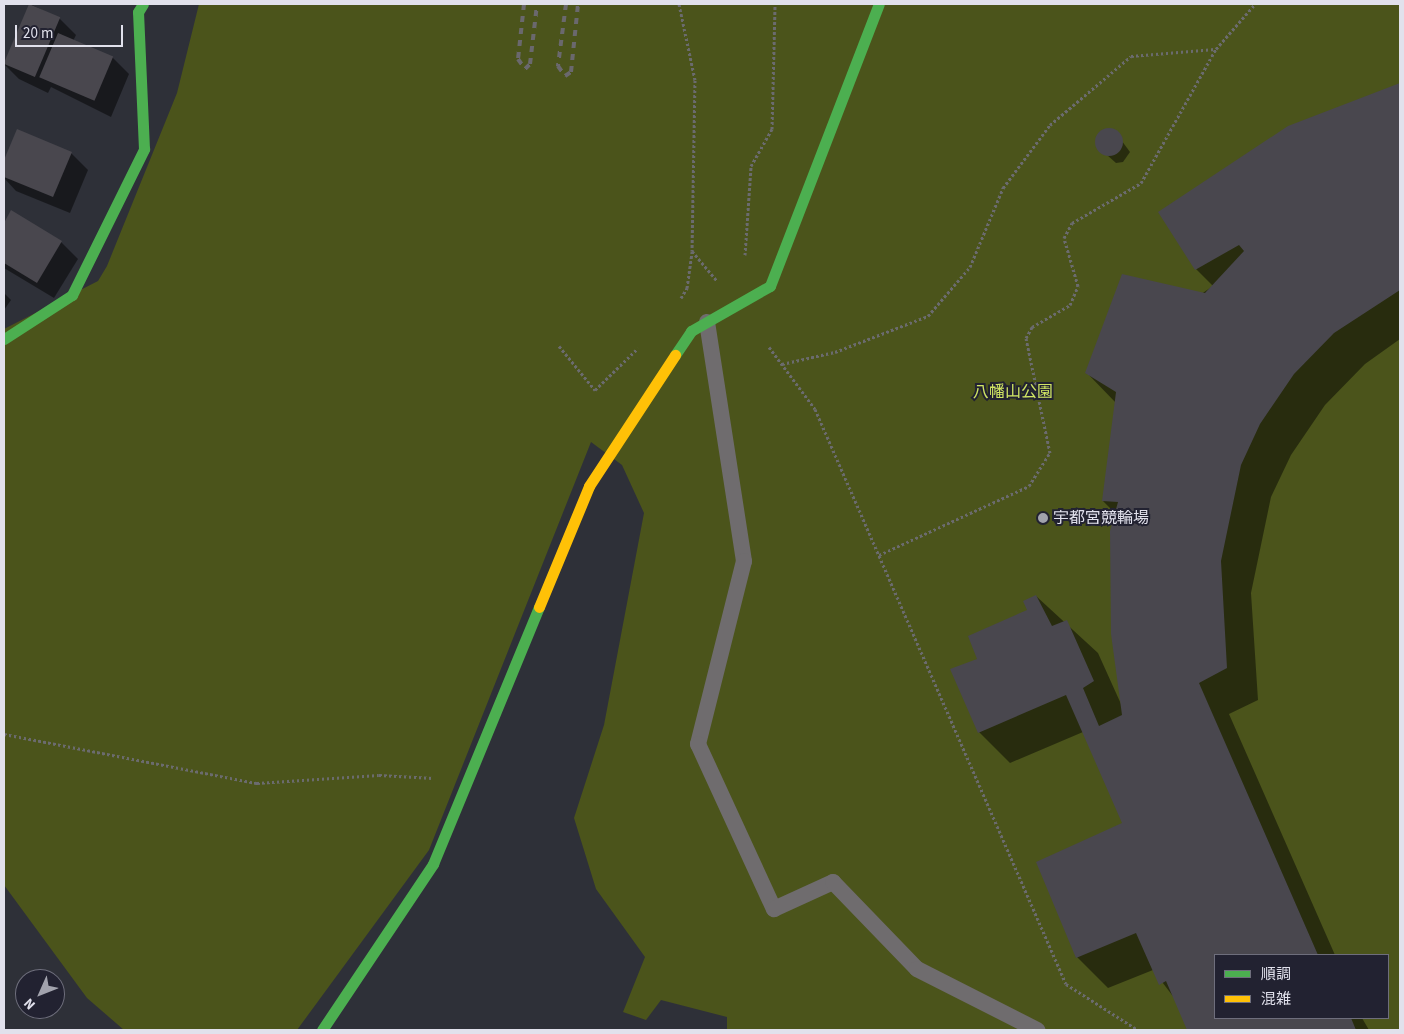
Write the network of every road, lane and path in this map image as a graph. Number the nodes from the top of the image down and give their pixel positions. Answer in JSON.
{"nodes":[{"id":1,"x":142,"y":4,"type":"edge"},
{"id":2,"x":679,"y":4,"type":"edge"},
{"id":3,"x":775,"y":4,"type":"edge"},
{"id":4,"x":879,"y":4,"type":"edge"},
{"id":5,"x":1255,"y":4,"type":"edge"},
{"id":6,"x":1216,"y":49,"type":"junction"},
{"id":7,"x":692,"y":251,"type":"junction"},
{"id":8,"x":744,"y":265,"type":"dead end"},
{"id":9,"x":721,"y":286,"type":"dead end"},
{"id":10,"x":677,"y":304,"type":"dead end"},
{"id":11,"x":707,"y":322,"type":"junction"},
{"id":12,"x":4,"y":339,"type":"edge"},
{"id":13,"x":646,"y":340,"type":"dead end"},
{"id":14,"x":559,"y":346,"type":"dead end"},
{"id":15,"x":769,"y":347,"type":"dead end"},
{"id":16,"x":782,"y":364,"type":"junction"},
{"id":17,"x":878,"y":555,"type":"junction"},
{"id":18,"x":4,"y":734,"type":"edge"},
{"id":19,"x":467,"y":780,"type":"junction"},
{"id":20,"x":322,"y":1030,"type":"edge"},
{"id":21,"x":1037,"y":1030,"type":"edge"},
{"id":22,"x":1138,"y":1030,"type":"edge"}],
"edges":[{"from":1,"to":12,"type":"street"},
{"from":2,"to":7,"type":"path"},
{"from":3,"to":8,"type":"path"},
{"from":4,"to":11,"type":"street"},
{"from":5,"to":6,"type":"path"},
{"from":6,"to":16,"type":"path"},
{"from":6,"to":17,"type":"path"},
{"from":7,"to":9,"type":"path"},
{"from":7,"to":10,"type":"path"},
{"from":11,"to":19,"type":"street"},
{"from":11,"to":21,"type":"lane"},
{"from":13,"to":14,"type":"path"},
{"from":15,"to":16,"type":"path"},
{"from":16,"to":17,"type":"path"},
{"from":17,"to":22,"type":"path"},
{"from":18,"to":19,"type":"path"},
{"from":19,"to":20,"type":"street"}]}
